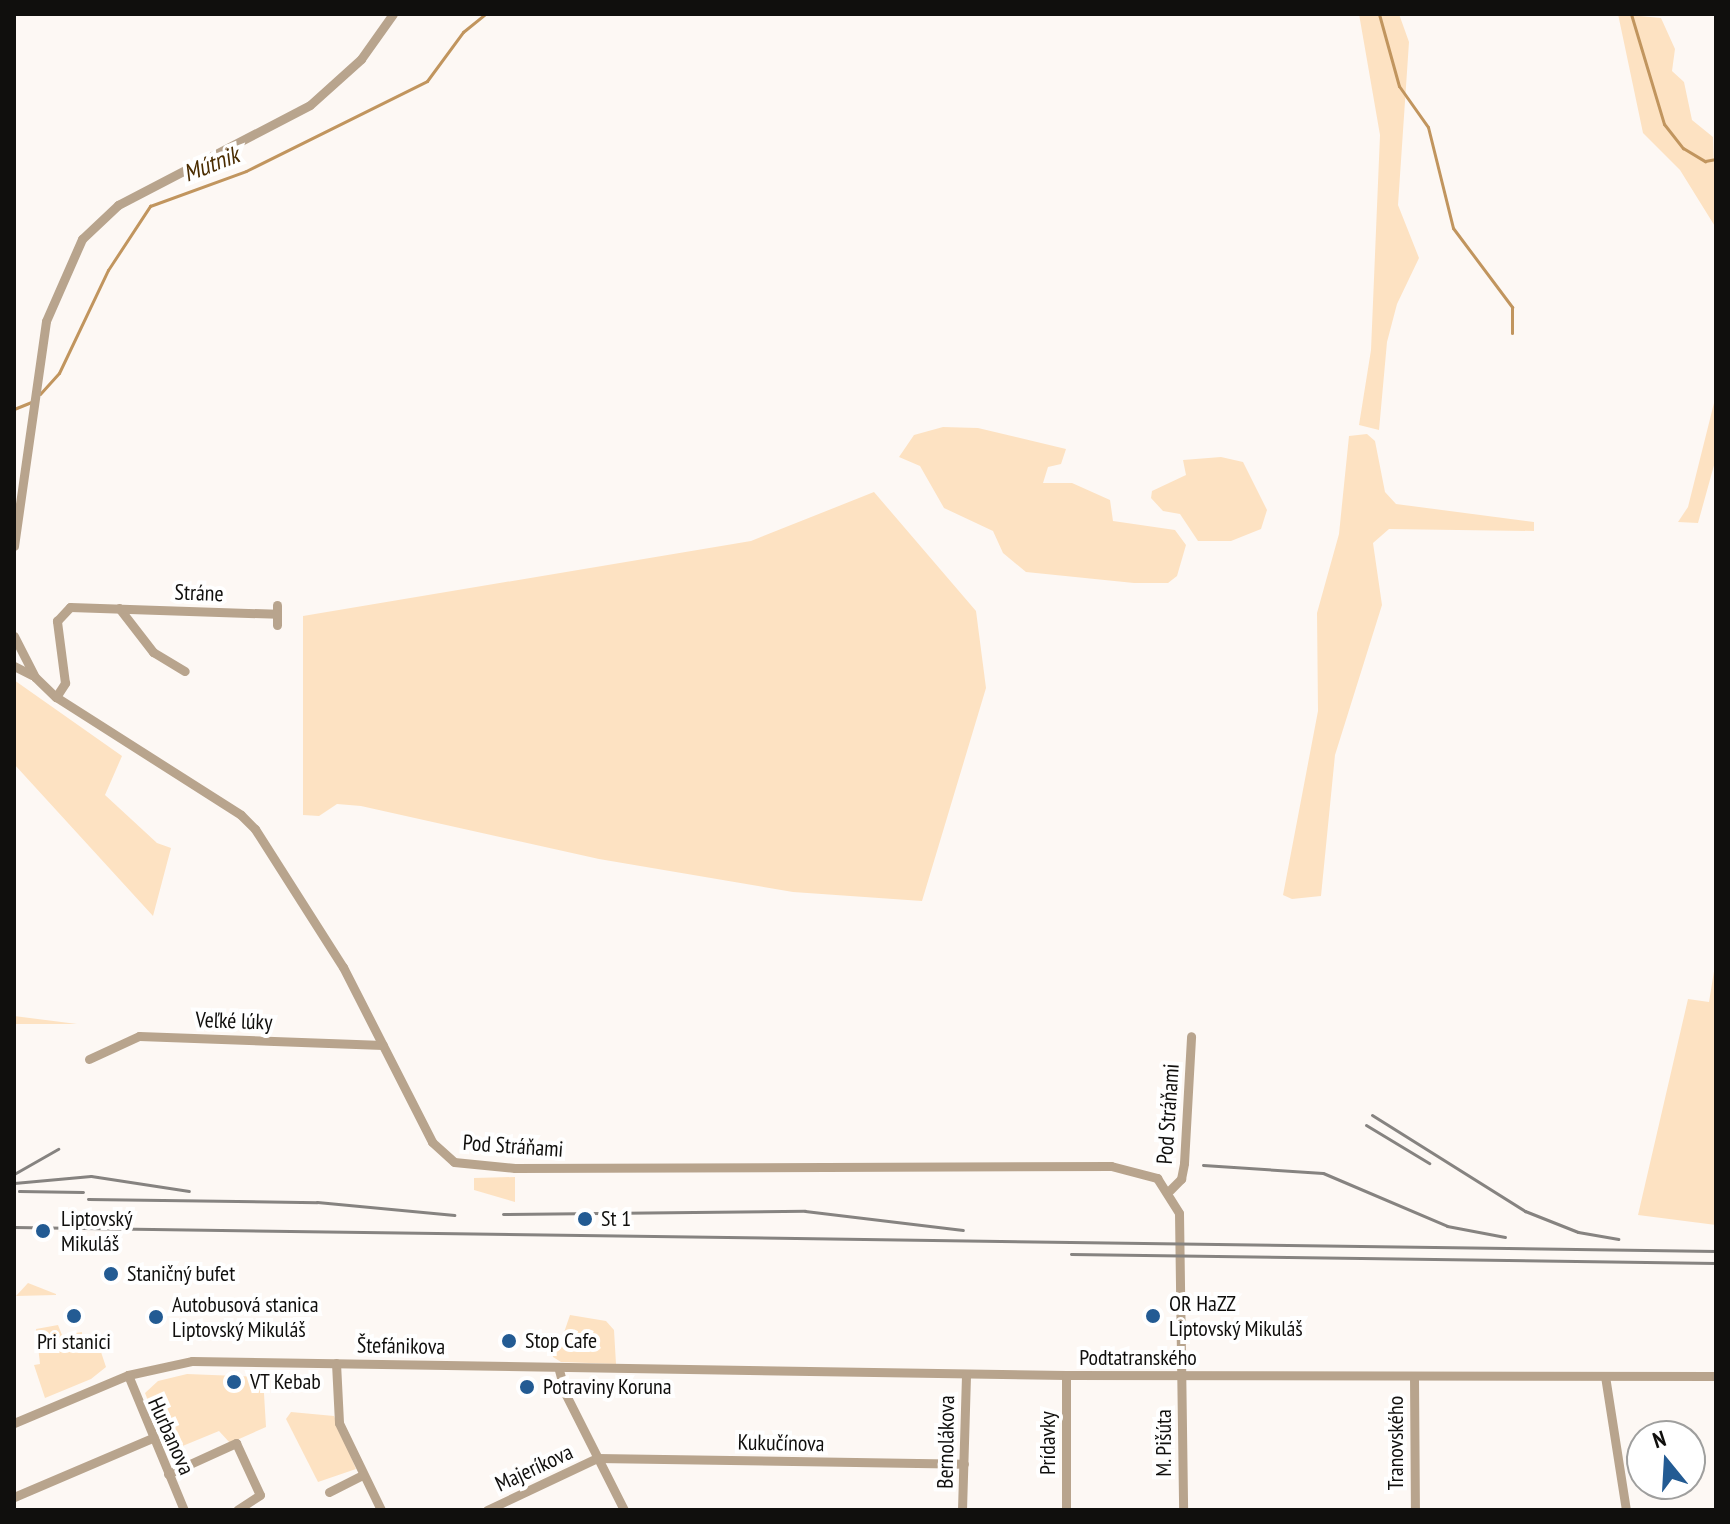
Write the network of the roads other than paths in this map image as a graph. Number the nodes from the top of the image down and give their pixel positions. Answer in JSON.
{"nodes":[{"id":1,"x":393,"y":14,"type":"edge"},
{"id":2,"x":14,"y":546,"type":"edge"},
{"id":3,"x":119,"y":608,"type":"junction"},
{"id":4,"x":277,"y":615,"type":"dead end"},
{"id":5,"x":15,"y":645,"type":"edge"},
{"id":6,"x":14,"y":666,"type":"edge"},
{"id":7,"x":185,"y":671,"type":"dead end"},
{"id":8,"x":35,"y":677,"type":"junction"},
{"id":9,"x":56,"y":697,"type":"junction"},
{"id":10,"x":1191,"y":1036,"type":"dead end"},
{"id":11,"x":383,"y":1045,"type":"junction"},
{"id":12,"x":89,"y":1059,"type":"dead end"},
{"id":13,"x":1170,"y":1190,"type":"junction"},
{"id":14,"x":336,"y":1363,"type":"junction"},
{"id":15,"x":559,"y":1370,"type":"junction"},
{"id":16,"x":966,"y":1374,"type":"junction"},
{"id":17,"x":128,"y":1375,"type":"junction"},
{"id":18,"x":1066,"y":1375,"type":"junction"},
{"id":19,"x":1182,"y":1376,"type":"junction"},
{"id":20,"x":1414,"y":1376,"type":"junction"},
{"id":21,"x":1605,"y":1376,"type":"junction"},
{"id":22,"x":1716,"y":1376,"type":"edge"},
{"id":23,"x":14,"y":1423,"type":"edge"},
{"id":24,"x":152,"y":1438,"type":"junction"},
{"id":25,"x":597,"y":1458,"type":"junction"},
{"id":26,"x":964,"y":1464,"type":"junction"},
{"id":27,"x":168,"y":1474,"type":"junction"},
{"id":28,"x":362,"y":1475,"type":"junction"},
{"id":29,"x":329,"y":1492,"type":"dead end"},
{"id":30,"x":14,"y":1497,"type":"edge"},
{"id":31,"x":184,"y":1510,"type":"edge"},
{"id":32,"x":237,"y":1510,"type":"edge"},
{"id":33,"x":381,"y":1510,"type":"edge"},
{"id":34,"x":487,"y":1510,"type":"edge"},
{"id":35,"x":624,"y":1510,"type":"edge"},
{"id":36,"x":962,"y":1510,"type":"edge"},
{"id":37,"x":1066,"y":1510,"type":"edge"},
{"id":38,"x":1183,"y":1510,"type":"edge"},
{"id":39,"x":1415,"y":1510,"type":"edge"},
{"id":40,"x":1626,"y":1510,"type":"edge"}],
"edges":[{"from":1,"to":2,"type":"street"},
{"from":3,"to":4,"type":"street","name":"Stráne"},
{"from":3,"to":7,"type":"street"},
{"from":3,"to":9,"type":"street","name":"Stráne"},
{"from":5,"to":8,"type":"street","name":"Pod Stráňami"},
{"from":6,"to":8,"type":"street"},
{"from":8,"to":9,"type":"street","name":"Pod Stráňami"},
{"from":9,"to":11,"type":"street","name":"Pod Stráňami"},
{"from":10,"to":13,"type":"street","name":"Pod Stráňami"},
{"from":11,"to":12,"type":"street","name":"Veľké lúky"},
{"from":11,"to":13,"type":"street","name":"Pod Stráňami"},
{"from":13,"to":19,"type":"street","name":"Pod Stráňami"},
{"from":14,"to":15,"type":"street","name":"Štefánikova"},
{"from":14,"to":17,"type":"street","name":"Štefánikova"},
{"from":14,"to":28,"type":"street"},
{"from":15,"to":16,"type":"street","name":"Podtatranského"},
{"from":15,"to":25,"type":"street"},
{"from":16,"to":18,"type":"street","name":"Podtatranského"},
{"from":16,"to":26,"type":"street","name":"Bernolákova"},
{"from":17,"to":23,"type":"street","name":"Štefánikova"},
{"from":17,"to":24,"type":"street","name":"Hurbanova"},
{"from":18,"to":19,"type":"street","name":"Podtatranského"},
{"from":18,"to":37,"type":"street","name":"Prídavky"},
{"from":19,"to":20,"type":"street","name":"Podtatranského"},
{"from":19,"to":38,"type":"street","name":"M. Pišúta"},
{"from":20,"to":21,"type":"street","name":"Podtatranského"},
{"from":20,"to":39,"type":"street","name":"Tranovského"},
{"from":21,"to":22,"type":"street","name":"Podtatranského"},
{"from":21,"to":40,"type":"street"},
{"from":24,"to":27,"type":"street","name":"Hurbanova"},
{"from":24,"to":30,"type":"street"},
{"from":25,"to":26,"type":"street","name":"Kukučínova"},
{"from":25,"to":34,"type":"street","name":"Majeríkova"},
{"from":25,"to":35,"type":"street"},
{"from":26,"to":36,"type":"street","name":"Bernolákova"},
{"from":27,"to":31,"type":"street","name":"Hurbanova"},
{"from":27,"to":32,"type":"street"},
{"from":28,"to":29,"type":"street"},
{"from":28,"to":33,"type":"street"}]}
